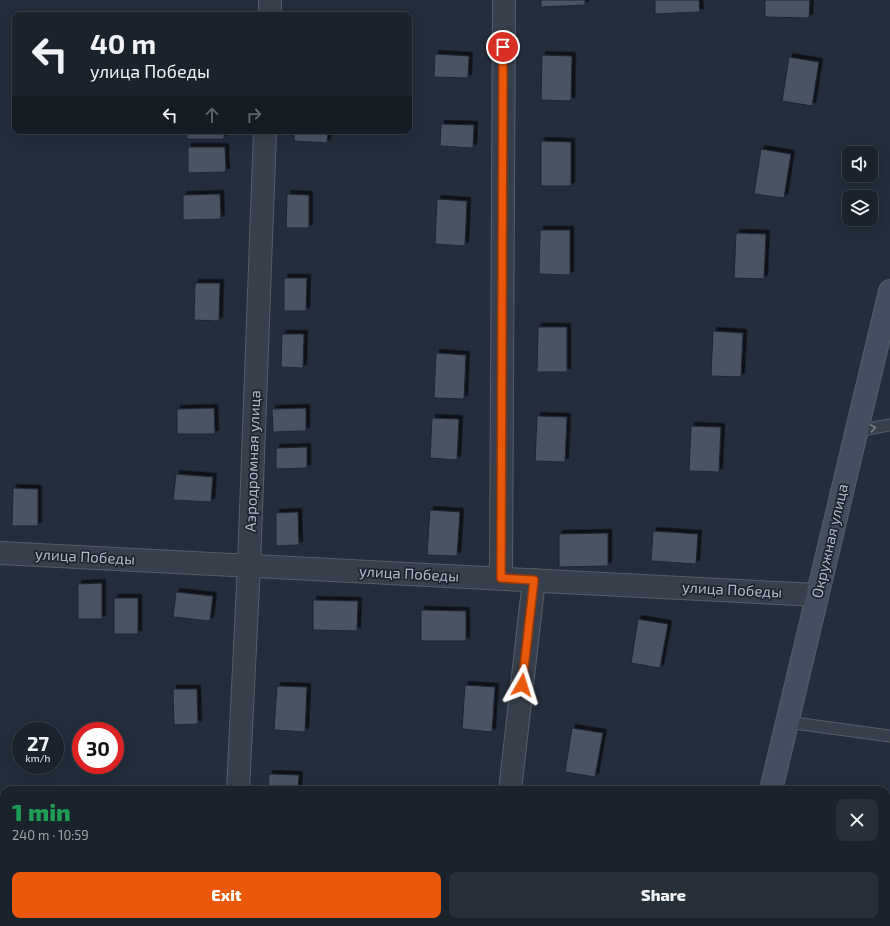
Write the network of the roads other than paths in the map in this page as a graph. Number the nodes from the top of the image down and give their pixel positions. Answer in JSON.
{"nodes":[{"id":1,"x":270,"y":0,"type":"edge"},
{"id":2,"x":504,"y":0,"type":"edge"},
{"id":3,"x":270,"y":12,"type":"edge"},
{"id":4,"x":265,"y":134,"type":"edge"},
{"id":5,"x":890,"y":291,"type":"edge"},
{"id":6,"x":890,"y":425,"type":"edge"},
{"id":7,"x":857,"y":431,"type":"junction"},
{"id":8,"x":0,"y":553,"type":"edge"},
{"id":9,"x":249,"y":565,"type":"junction"},
{"id":10,"x":501,"y":578,"type":"junction"},
{"id":11,"x":534,"y":580,"type":"junction"},
{"id":12,"x":817,"y":595,"type":"junction"},
{"id":13,"x":787,"y":722,"type":"junction"},
{"id":14,"x":890,"y":736,"type":"edge"},
{"id":15,"x":238,"y":786,"type":"edge"},
{"id":16,"x":510,"y":786,"type":"edge"},
{"id":17,"x":772,"y":786,"type":"edge"}],
"edges":[{"from":1,"to":3,"type":"street"},
{"from":2,"to":10,"type":"street"},
{"from":4,"to":9,"type":"street","name":"Аэродромная улица"},
{"from":5,"to":7,"type":"main road","name":"Окружная улица"},
{"from":7,"to":6,"type":"lane","one_way":true},
{"from":7,"to":12,"type":"main road","name":"Окружная улица"},
{"from":8,"to":9,"type":"street","name":"улица Победы"},
{"from":9,"to":10,"type":"street","name":"улица Победы"},
{"from":9,"to":15,"type":"street","name":"Аэродромная улица"},
{"from":10,"to":11,"type":"street","name":"улица Победы"},
{"from":11,"to":12,"type":"street","name":"улица Победы"},
{"from":11,"to":16,"type":"street"},
{"from":12,"to":13,"type":"main road","name":"Окружная улица"},
{"from":13,"to":14,"type":"lane"},
{"from":13,"to":17,"type":"main road","name":"Окружная улица"}]}
